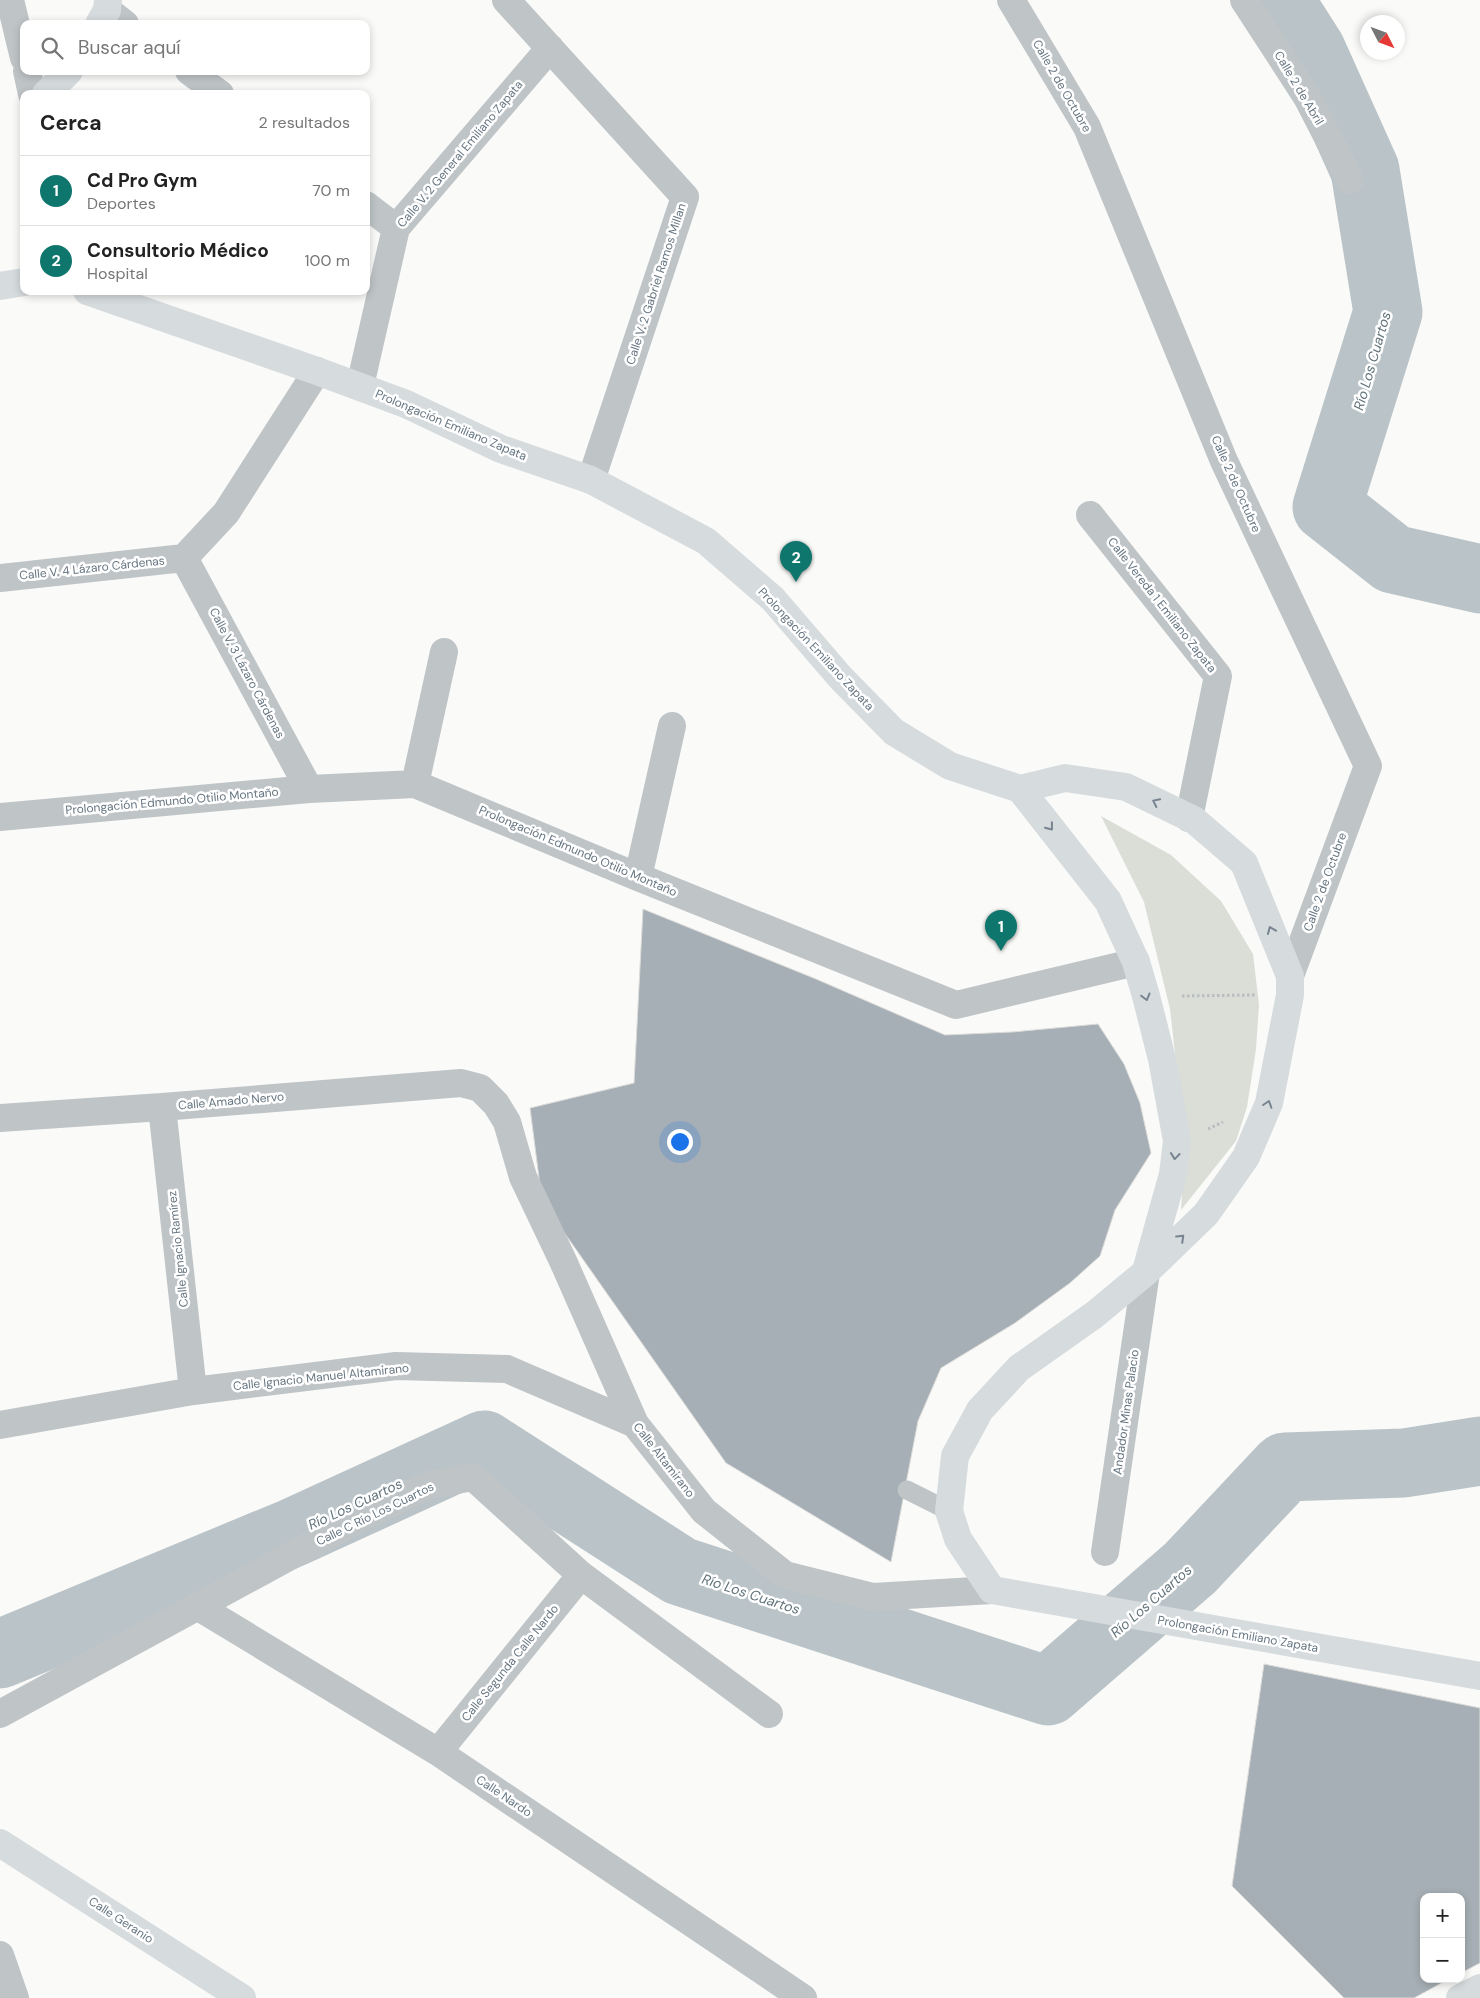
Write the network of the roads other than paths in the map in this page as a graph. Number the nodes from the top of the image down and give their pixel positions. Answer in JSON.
{"nodes":[{"id":1,"x":10,"y":0,"type":"edge"},
{"id":2,"x":506,"y":0,"type":"edge"},
{"id":3,"x":1244,"y":0,"type":"edge"},
{"id":4,"x":1013,"y":1,"type":"edge"},
{"id":5,"x":20,"y":41,"type":"edge"},
{"id":6,"x":550,"y":48,"type":"junction"},
{"id":7,"x":28,"y":75,"type":"edge"},
{"id":8,"x":66,"y":75,"type":"edge"},
{"id":9,"x":194,"y":75,"type":"edge"},
{"id":10,"x":31,"y":90,"type":"edge"},
{"id":11,"x":50,"y":90,"type":"edge"},
{"id":12,"x":215,"y":90,"type":"edge"},
{"id":13,"x":1350,"y":180,"type":"dead end"},
{"id":14,"x":370,"y":208,"type":"edge"},
{"id":15,"x":396,"y":228,"type":"junction"},
{"id":16,"x":20,"y":283,"type":"edge"},
{"id":17,"x":0,"y":286,"type":"edge"},
{"id":18,"x":98,"y":295,"type":"edge"},
{"id":19,"x":317,"y":371,"type":"junction"},
{"id":20,"x":360,"y":386,"type":"junction"},
{"id":21,"x":590,"y":480,"type":"junction"},
{"id":22,"x":1090,"y":515,"type":"dead end"},
{"id":23,"x":184,"y":558,"type":"junction"},
{"id":24,"x":0,"y":578,"type":"edge"},
{"id":25,"x":444,"y":652,"type":"dead end"},
{"id":26,"x":672,"y":726,"type":"dead end"},
{"id":27,"x":415,"y":784,"type":"junction"},
{"id":28,"x":309,"y":789,"type":"junction"},
{"id":29,"x":1020,"y":789,"type":"junction"},
{"id":30,"x":0,"y":817,"type":"edge"},
{"id":31,"x":1189,"y":818,"type":"junction"},
{"id":32,"x":638,"y":877,"type":"junction"},
{"id":33,"x":1136,"y":962,"type":"junction"},
{"id":34,"x":1290,"y":986,"type":"junction"},
{"id":35,"x":461,"y":1083,"type":"joint"},
{"id":36,"x":162,"y":1107,"type":"junction"},
{"id":37,"x":0,"y":1118,"type":"edge"},
{"id":38,"x":1146,"y":1272,"type":"junction"},
{"id":39,"x":193,"y":1391,"type":"junction"},
{"id":40,"x":634,"y":1424,"type":"junction"},
{"id":41,"x":0,"y":1425,"type":"edge"},
{"id":42,"x":907,"y":1490,"type":"dead end"},
{"id":43,"x":950,"y":1511,"type":"junction"},
{"id":44,"x":1105,"y":1552,"type":"dead end"},
{"id":45,"x":581,"y":1575,"type":"junction"},
{"id":46,"x":992,"y":1590,"type":"junction"},
{"id":47,"x":197,"y":1606,"type":"junction"},
{"id":48,"x":1480,"y":1676,"type":"edge"},
{"id":49,"x":0,"y":1714,"type":"edge"},
{"id":50,"x":769,"y":1714,"type":"dead end"},
{"id":51,"x":438,"y":1752,"type":"junction"},
{"id":52,"x":0,"y":1843,"type":"edge"},
{"id":53,"x":0,"y":1955,"type":"edge"},
{"id":54,"x":1480,"y":1988,"type":"edge"},
{"id":55,"x":14,"y":1998,"type":"edge"},
{"id":56,"x":242,"y":1998,"type":"edge"},
{"id":57,"x":803,"y":1998,"type":"edge"},
{"id":58,"x":1460,"y":1998,"type":"edge"}],
"edges":[{"from":1,"to":5,"type":"street"},
{"from":2,"to":6,"type":"street","name":"Calle V. 2 Gabriel Ramos Millan"},
{"from":3,"to":13,"type":"street","name":"Calle 2 de Abril"},
{"from":4,"to":34,"type":"street","name":"Calle 2 de Octubre"},
{"from":6,"to":15,"type":"street","name":"Calle V. 2 General Emiliano Zapata"},
{"from":6,"to":21,"type":"street","name":"Calle V. 2 Gabriel Ramos Millan"},
{"from":7,"to":10,"type":"street"},
{"from":8,"to":11,"type":"main road"},
{"from":9,"to":12,"type":"street"},
{"from":14,"to":15,"type":"street"},
{"from":15,"to":20,"type":"street","name":"Calle V. 2 General Emiliano Zapata"},
{"from":16,"to":17,"type":"main road"},
{"from":18,"to":19,"type":"main road","name":"Prolongación Emiliano Zapata"},
{"from":19,"to":20,"type":"main road","name":"Prolongación Emiliano Zapata"},
{"from":19,"to":23,"type":"street"},
{"from":20,"to":21,"type":"main road","name":"Prolongación Emiliano Zapata"},
{"from":21,"to":29,"type":"main road","name":"Prolongación Emiliano Zapata"},
{"from":22,"to":31,"type":"street","name":"Calle Vereda 1 Emiliano Zapata"},
{"from":23,"to":24,"type":"street","name":"Calle V. 4 Lázaro Cárdenas"},
{"from":23,"to":28,"type":"street","name":"Calle V. 3 Lázaro Cárdenas"},
{"from":25,"to":27,"type":"street"},
{"from":26,"to":32,"type":"street"},
{"from":27,"to":28,"type":"street","name":"Prolongación Edmundo Otilio Montaño"},
{"from":27,"to":32,"type":"street","name":"Prolongación Edmundo Otilio Montaño"},
{"from":28,"to":30,"type":"street","name":"Prolongación Edmundo Otilio Montaño"},
{"from":31,"to":29,"type":"main road","one_way":true},
{"from":29,"to":33,"type":"main road","one_way":true},
{"from":34,"to":31,"type":"main road","one_way":true},
{"from":32,"to":33,"type":"street","name":"Prolongación Edmundo Otilio Montaño"},
{"from":33,"to":38,"type":"main road","one_way":true},
{"from":38,"to":34,"type":"main road","one_way":true},
{"from":35,"to":36,"type":"street","name":"Calle Amado Nervo"},
{"from":35,"to":40,"type":"street","name":"Calle Altamirano"},
{"from":36,"to":37,"type":"street","name":"Calle Amado Nervo"},
{"from":36,"to":39,"type":"street","name":"Calle Ignacio Ramírez"},
{"from":38,"to":43,"type":"main road"},
{"from":38,"to":44,"type":"street","name":"Andador Minas Palacio"},
{"from":39,"to":40,"type":"street","name":"Calle Ignacio Manuel Altamirano"},
{"from":39,"to":41,"type":"street","name":"Calle Ignacio Manuel Altamirano"},
{"from":40,"to":46,"type":"street","name":"Calle Altamirano"},
{"from":42,"to":43,"type":"lane"},
{"from":43,"to":46,"type":"main road"},
{"from":45,"to":47,"type":"street","name":"Calle C Río Los Cuartos"},
{"from":45,"to":50,"type":"street","name":"Calle C Río Los Cuartos"},
{"from":45,"to":51,"type":"street","name":"Calle Segunda Calle Nardo"},
{"from":46,"to":48,"type":"main road","name":"Prolongación Emiliano Zapata"},
{"from":47,"to":49,"type":"street","name":"Calle C Río Los Cuartos"},
{"from":47,"to":51,"type":"street","name":"Calle Nardo"},
{"from":51,"to":57,"type":"street","name":"Calle Nardo"},
{"from":52,"to":56,"type":"main road","name":"Calle Geranio"},
{"from":53,"to":55,"type":"street"},
{"from":54,"to":58,"type":"main road"}]}
